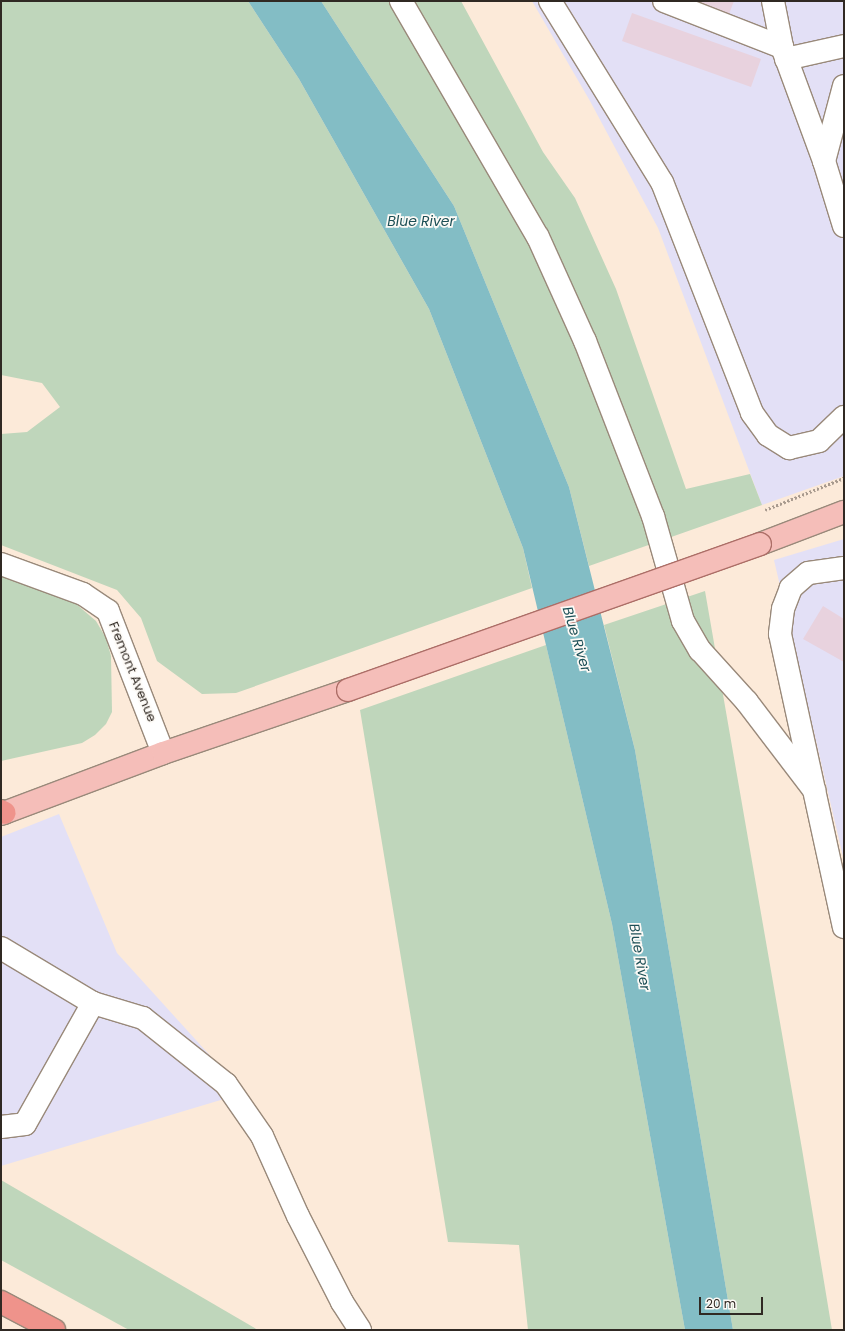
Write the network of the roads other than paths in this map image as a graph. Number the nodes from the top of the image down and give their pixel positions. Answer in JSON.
{"nodes":[{"id":1,"x":401,"y":1,"type":"edge"},
{"id":2,"x":550,"y":1,"type":"edge"},
{"id":3,"x":664,"y":1,"type":"edge"},
{"id":4,"x":773,"y":1,"type":"edge"},
{"id":5,"x":844,"y":46,"type":"edge"},
{"id":6,"x":784,"y":53,"type":"junction"},
{"id":7,"x":844,"y":86,"type":"edge"},
{"id":8,"x":824,"y":161,"type":"junction"},
{"id":9,"x":844,"y":226,"type":"edge"},
{"id":10,"x":844,"y":417,"type":"edge"},
{"id":11,"x":844,"y":512,"type":"edge"},
{"id":12,"x":1,"y":564,"type":"edge"},
{"id":13,"x":844,"y":568,"type":"edge"},
{"id":14,"x":163,"y":753,"type":"junction"},
{"id":15,"x":814,"y":790,"type":"junction"},
{"id":16,"x":2,"y":813,"type":"edge"},
{"id":17,"x":844,"y":927,"type":"edge"},
{"id":18,"x":1,"y":948,"type":"edge"},
{"id":19,"x":93,"y":1003,"type":"junction"},
{"id":20,"x":1,"y":1127,"type":"edge"},
{"id":21,"x":1,"y":1302,"type":"edge"},
{"id":22,"x":54,"y":1330,"type":"edge"},
{"id":23,"x":360,"y":1330,"type":"edge"}],
"edges":[{"from":1,"to":15,"type":"street"},
{"from":2,"to":10,"type":"street"},
{"from":3,"to":6,"type":"street"},
{"from":4,"to":6,"type":"street"},
{"from":5,"to":6,"type":"street"},
{"from":6,"to":8,"type":"street"},
{"from":7,"to":8,"type":"street"},
{"from":8,"to":9,"type":"street"},
{"from":11,"to":14,"type":"main road","bridge":true},
{"from":12,"to":14,"type":"street","name":"Fremont Avenue"},
{"from":13,"to":15,"type":"street"},
{"from":14,"to":16,"type":"main road"},
{"from":15,"to":17,"type":"street"},
{"from":18,"to":19,"type":"street"},
{"from":19,"to":20,"type":"street"},
{"from":19,"to":23,"type":"street"},
{"from":21,"to":22,"type":"highway"}]}
